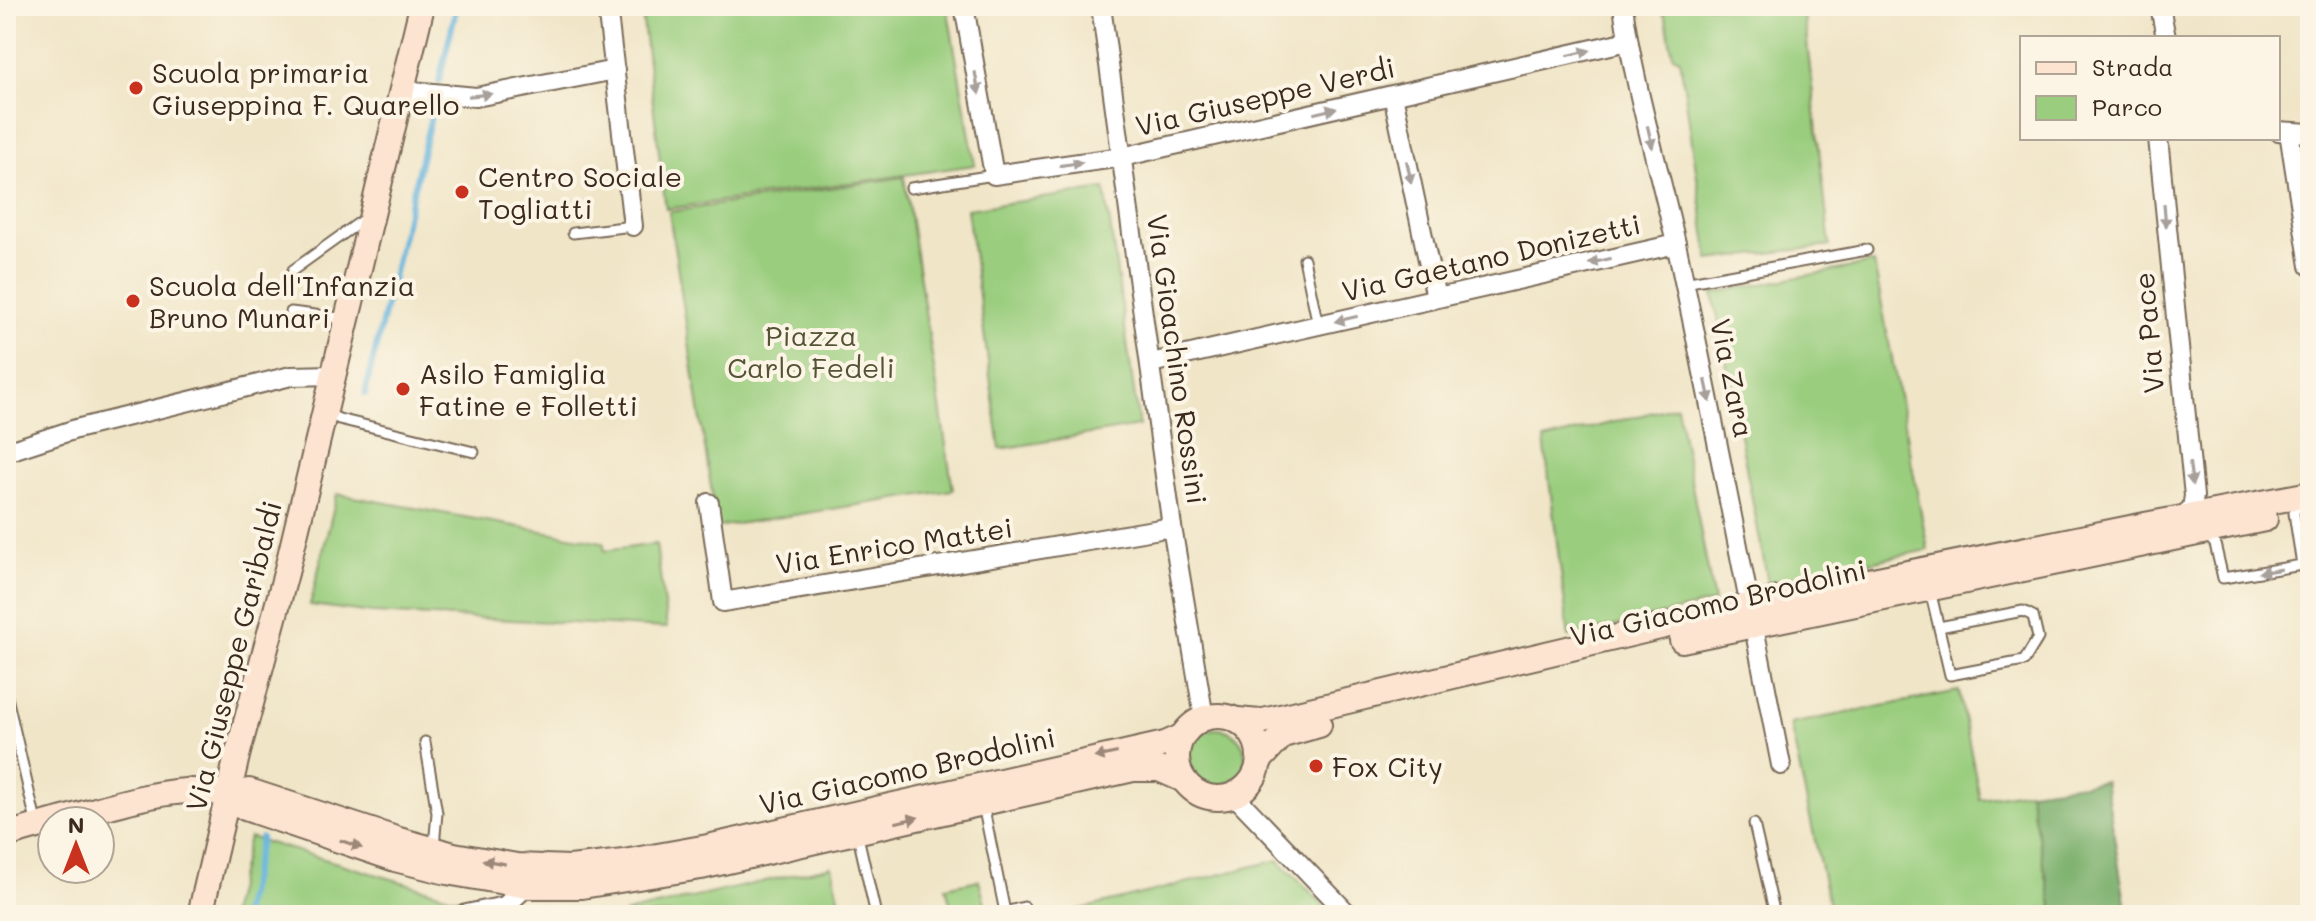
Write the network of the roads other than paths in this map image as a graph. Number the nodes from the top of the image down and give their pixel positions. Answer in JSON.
{"nodes":[{"id":1,"x":422,"y":6,"type":"edge"},
{"id":2,"x":607,"y":6,"type":"edge"},
{"id":3,"x":964,"y":6,"type":"edge"},
{"id":4,"x":1101,"y":6,"type":"edge"},
{"id":5,"x":1623,"y":6,"type":"edge"},
{"id":6,"x":2159,"y":6,"type":"edge"},
{"id":7,"x":2156,"y":36,"type":"edge"},
{"id":8,"x":2166,"y":36,"type":"edge"},
{"id":9,"x":1628,"y":41,"type":"junction"},
{"id":10,"x":615,"y":70,"type":"junction"},
{"id":11,"x":402,"y":90,"type":"junction"},
{"id":12,"x":1393,"y":95,"type":"junction"},
{"id":13,"x":2284,"y":131,"type":"edge"},
{"id":14,"x":2310,"y":133,"type":"edge"},
{"id":15,"x":2158,"y":140,"type":"edge"},
{"id":16,"x":1122,"y":157,"type":"junction"},
{"id":17,"x":994,"y":175,"type":"junction"},
{"id":18,"x":911,"y":188,"type":"dead end"},
{"id":19,"x":373,"y":213,"type":"junction"},
{"id":20,"x":633,"y":226,"type":"joint"},
{"id":21,"x":573,"y":233,"type":"dead end"},
{"id":22,"x":1676,"y":244,"type":"junction"},
{"id":23,"x":1867,"y":250,"type":"dead end"},
{"id":24,"x":1304,"y":259,"type":"dead end"},
{"id":25,"x":2310,"y":266,"type":"edge"},
{"id":26,"x":293,"y":270,"type":"dead end"},
{"id":27,"x":1684,"y":283,"type":"junction"},
{"id":28,"x":1436,"y":298,"type":"junction"},
{"id":29,"x":291,"y":312,"type":"dead end"},
{"id":30,"x":347,"y":319,"type":"junction"},
{"id":31,"x":1318,"y":325,"type":"junction"},
{"id":32,"x":1151,"y":363,"type":"junction"},
{"id":33,"x":334,"y":375,"type":"junction"},
{"id":34,"x":325,"y":412,"type":"junction"},
{"id":35,"x":6,"y":452,"type":"edge"},
{"id":36,"x":474,"y":452,"type":"dead end"},
{"id":37,"x":709,"y":503,"type":"dead end"},
{"id":38,"x":2306,"y":505,"type":"edge"},
{"id":39,"x":2181,"y":518,"type":"junction"},
{"id":40,"x":2145,"y":525,"type":"junction"},
{"id":41,"x":1172,"y":527,"type":"junction"},
{"id":42,"x":2204,"y":531,"type":"junction"},
{"id":43,"x":1929,"y":586,"type":"junction"},
{"id":44,"x":1752,"y":615,"type":"junction"},
{"id":45,"x":1939,"y":627,"type":"junction"},
{"id":46,"x":6,"y":693,"type":"edge"},
{"id":47,"x":1204,"y":718,"type":"junction"},
{"id":48,"x":1238,"y":720,"type":"junction"},
{"id":49,"x":1181,"y":737,"type":"junction"},
{"id":50,"x":425,"y":742,"type":"dead end"},
{"id":51,"x":1259,"y":761,"type":"junction"},
{"id":52,"x":1781,"y":765,"type":"dead end"},
{"id":53,"x":1061,"y":766,"type":"junction"},
{"id":54,"x":1184,"y":780,"type":"junction"},
{"id":55,"x":227,"y":795,"type":"junction"},
{"id":56,"x":1234,"y":795,"type":"junction"},
{"id":57,"x":982,"y":803,"type":"junction"},
{"id":58,"x":42,"y":805,"type":"edge"},
{"id":59,"x":116,"y":806,"type":"edge"},
{"id":60,"x":1754,"y":824,"type":"dead end"},
{"id":61,"x":805,"y":825,"type":"junction"},
{"id":62,"x":36,"y":826,"type":"edge"},
{"id":63,"x":857,"y":831,"type":"junction"},
{"id":64,"x":6,"y":835,"type":"edge"},
{"id":65,"x":433,"y":850,"type":"junction"},
{"id":66,"x":645,"y":859,"type":"junction"},
{"id":67,"x":527,"y":886,"type":"junction"},
{"id":68,"x":200,"y":915,"type":"edge"},
{"id":69,"x":462,"y":915,"type":"edge"},
{"id":70,"x":876,"y":915,"type":"edge"},
{"id":71,"x":1026,"y":915,"type":"edge"},
{"id":72,"x":1349,"y":915,"type":"edge"},
{"id":73,"x":1775,"y":915,"type":"edge"}],
"edges":[{"from":1,"to":11,"type":"main road","name":"Via Giuseppe Garibaldi"},
{"from":2,"to":10,"type":"street"},
{"from":3,"to":17,"type":"street","one_way":true},
{"from":4,"to":16,"type":"street","name":"Via Gioachino Rossini"},
{"from":5,"to":9,"type":"street","name":"Via Zara"},
{"from":6,"to":7,"type":"street"},
{"from":6,"to":8,"type":"street"},
{"from":12,"to":9,"type":"street","name":"Via Giuseppe Verdi","one_way":true},
{"from":9,"to":22,"type":"street","name":"Via Zara","one_way":true},
{"from":11,"to":10,"type":"street","one_way":true},
{"from":10,"to":20,"type":"street"},
{"from":11,"to":19,"type":"main road","name":"Via Giuseppe Garibaldi"},
{"from":16,"to":12,"type":"street","name":"Via Giuseppe Verdi","one_way":true},
{"from":12,"to":28,"type":"street","one_way":true},
{"from":13,"to":14,"type":"street"},
{"from":13,"to":25,"type":"street"},
{"from":15,"to":39,"type":"street","name":"Via Pace","one_way":true},
{"from":17,"to":16,"type":"street","name":"Via Giuseppe Verdi","one_way":true},
{"from":16,"to":32,"type":"street","name":"Via Gioachino Rossini"},
{"from":17,"to":18,"type":"lane","name":"Via Giuseppe Verdi"},
{"from":19,"to":26,"type":"lane"},
{"from":19,"to":30,"type":"main road","name":"Via Giuseppe Garibaldi"},
{"from":20,"to":21,"type":"lane"},
{"from":22,"to":27,"type":"street","name":"Via Zara"},
{"from":22,"to":28,"type":"street","name":"Via Gaetano Donizetti","one_way":true},
{"from":23,"to":27,"type":"lane"},
{"from":24,"to":31,"type":"lane","name":"Via Gaetano Donizetti"},
{"from":27,"to":44,"type":"street","name":"Via Zara","one_way":true},
{"from":28,"to":31,"type":"street","name":"Via Gaetano Donizetti","one_way":true},
{"from":29,"to":30,"type":"lane"},
{"from":30,"to":33,"type":"main road","name":"Via Giuseppe Garibaldi"},
{"from":31,"to":32,"type":"street","name":"Via Gaetano Donizetti"},
{"from":32,"to":41,"type":"street","name":"Via Gioachino Rossini"},
{"from":33,"to":34,"type":"main road","name":"Via Giuseppe Garibaldi"},
{"from":33,"to":35,"type":"street"},
{"from":34,"to":36,"type":"lane"},
{"from":34,"to":55,"type":"main road","name":"Via Giuseppe Garibaldi"},
{"from":37,"to":41,"type":"street","name":"Via Enrico Mattei"},
{"from":38,"to":39,"type":"main road","name":"Via Giacomo Brodolini"},
{"from":38,"to":42,"type":"main road","name":"Via Giacomo Brodolini"},
{"from":38,"to":42,"type":"lane","one_way":true},
{"from":39,"to":40,"type":"main road","name":"Via Giacomo Brodolini"},
{"from":40,"to":42,"type":"lane","name":"Via Giacomo Brodolini"},
{"from":40,"to":44,"type":"main road","name":"Via Giacomo Brodolini"},
{"from":41,"to":47,"type":"street","name":"Via Gioachino Rossini"},
{"from":42,"to":43,"type":"main road","name":"Via Giacomo Brodolini"},
{"from":43,"to":44,"type":"main road","name":"Via Giacomo Brodolini"},
{"from":43,"to":45,"type":"lane"},
{"from":44,"to":48,"type":"main road","name":"Via Giacomo Brodolini"},
{"from":44,"to":51,"type":"main road","name":"Via Giacomo Brodolini"},
{"from":44,"to":52,"type":"street","name":"Via Zara"},
{"from":45,"to":45,"type":"lane"},
{"from":46,"to":58,"type":"lane"},
{"from":47,"to":48,"type":"main road"},
{"from":47,"to":49,"type":"main road"},
{"from":48,"to":51,"type":"main road"},
{"from":49,"to":53,"type":"main road","name":"Via Giacomo Brodolini","one_way":true},
{"from":49,"to":54,"type":"main road"},
{"from":50,"to":65,"type":"lane"},
{"from":51,"to":56,"type":"main road"},
{"from":53,"to":57,"type":"lane"},
{"from":53,"to":61,"type":"main road","name":"Via Giacomo Brodolini"},
{"from":54,"to":56,"type":"main road"},
{"from":54,"to":57,"type":"main road","name":"Via Giacomo Brodolini"},
{"from":55,"to":59,"type":"main road"},
{"from":55,"to":65,"type":"main road","name":"Via Giacomo Brodolini"},
{"from":55,"to":67,"type":"main road","name":"Via Giacomo Brodolini","one_way":true},
{"from":55,"to":68,"type":"main road","name":"Via Giuseppe Garibaldi"},
{"from":56,"to":72,"type":"street"},
{"from":63,"to":57,"type":"main road","name":"Via Giacomo Brodolini","one_way":true},
{"from":57,"to":71,"type":"lane"},
{"from":60,"to":73,"type":"lane"},
{"from":61,"to":63,"type":"lane"},
{"from":61,"to":66,"type":"main road","name":"Via Giacomo Brodolini"},
{"from":62,"to":64,"type":"main road"},
{"from":63,"to":67,"type":"main road","name":"Via Giacomo Brodolini"},
{"from":63,"to":70,"type":"lane","name":"Via Giacomo Brodolini"},
{"from":66,"to":65,"type":"main road","name":"Via Giacomo Brodolini","one_way":true},
{"from":66,"to":67,"type":"main road","name":"Via Giacomo Brodolini"},
{"from":67,"to":69,"type":"street"}]}
